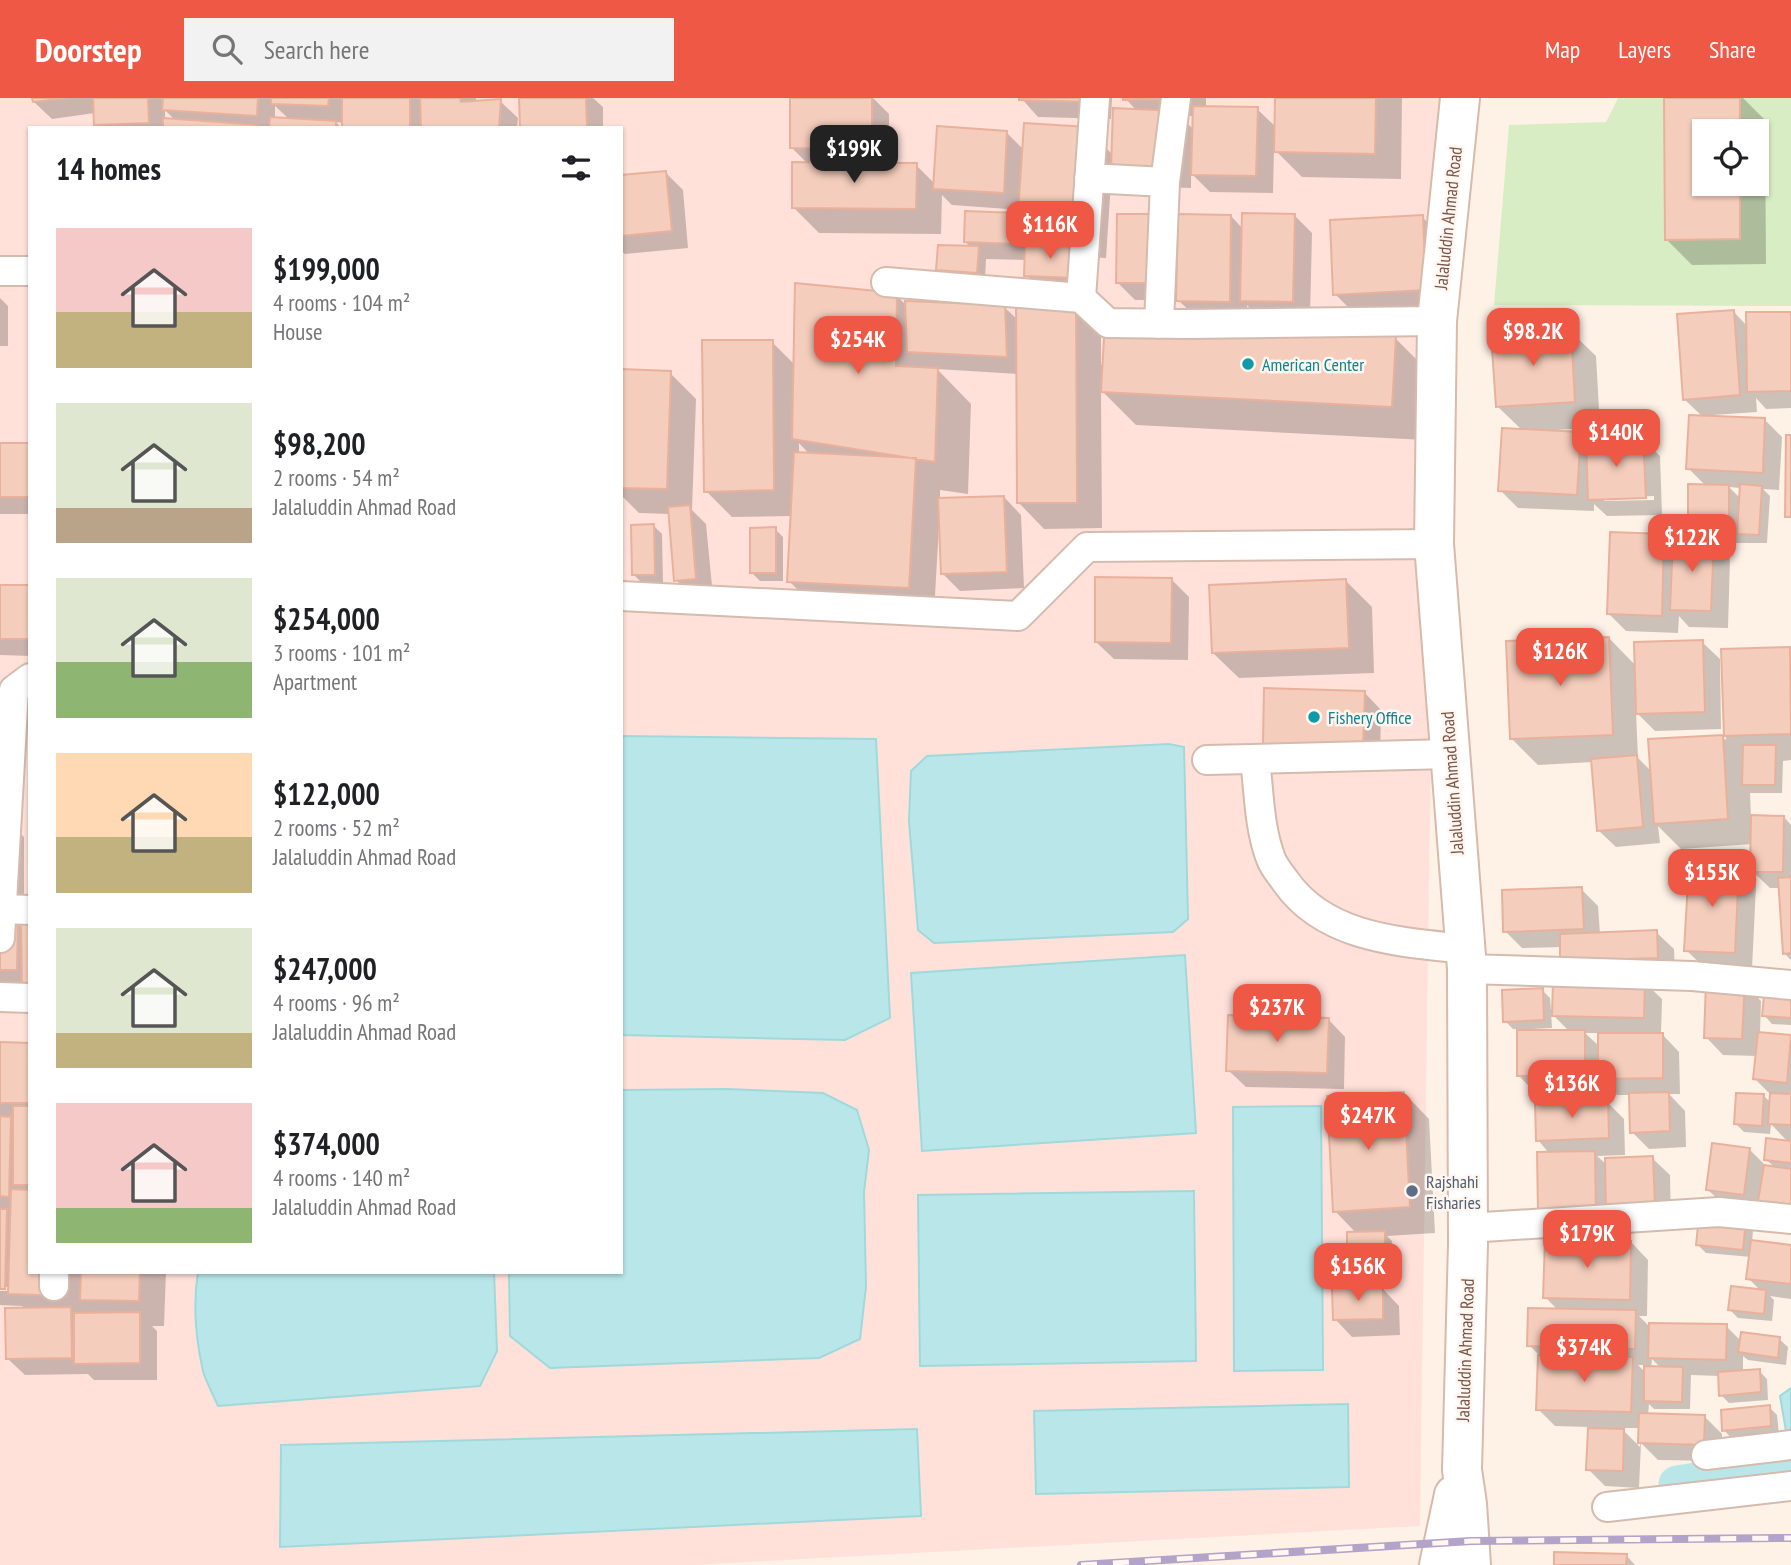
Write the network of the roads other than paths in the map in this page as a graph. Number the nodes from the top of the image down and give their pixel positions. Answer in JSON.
{"nodes":[{"id":1,"x":1095,"y":98,"type":"edge"},
{"id":2,"x":1176,"y":98,"type":"edge"},
{"id":3,"x":1460,"y":98,"type":"edge"},
{"id":4,"x":1089,"y":178,"type":"junction"},
{"id":5,"x":1165,"y":182,"type":"junction"},
{"id":6,"x":0,"y":271,"type":"edge"},
{"id":7,"x":28,"y":271,"type":"edge"},
{"id":8,"x":886,"y":282,"type":"dead end"},
{"id":9,"x":1081,"y":298,"type":"junction"},
{"id":10,"x":1437,"y":321,"type":"junction"},
{"id":11,"x":1159,"y":324,"type":"junction"},
{"id":12,"x":1434,"y":544,"type":"junction"},
{"id":13,"x":623,"y":596,"type":"edge"},
{"id":14,"x":28,"y":680,"type":"edge"},
{"id":15,"x":1450,"y":754,"type":"junction"},
{"id":16,"x":1255,"y":759,"type":"junction"},
{"id":17,"x":1207,"y":760,"type":"dead end"},
{"id":18,"x":2,"y":909,"type":"junction"},
{"id":19,"x":28,"y":910,"type":"edge"},
{"id":20,"x":0,"y":939,"type":"edge"},
{"id":21,"x":1466,"y":959,"type":"junction"},
{"id":22,"x":1791,"y":985,"type":"edge"},
{"id":23,"x":0,"y":997,"type":"edge"},
{"id":24,"x":28,"y":998,"type":"edge"},
{"id":25,"x":1791,"y":1219,"type":"edge"},
{"id":26,"x":1468,"y":1228,"type":"junction"},
{"id":27,"x":1791,"y":1445,"type":"edge"},
{"id":28,"x":1706,"y":1455,"type":"dead end"},
{"id":29,"x":1462,"y":1470,"type":"junction"},
{"id":30,"x":1791,"y":1486,"type":"edge"},
{"id":31,"x":1607,"y":1507,"type":"dead end"},
{"id":32,"x":1439,"y":1565,"type":"edge"},
{"id":33,"x":1471,"y":1565,"type":"edge"}],
"edges":[{"from":1,"to":4,"type":"street"},
{"from":2,"to":5,"type":"street"},
{"from":3,"to":10,"type":"street","name":"Jalaluddin Ahmad Road"},
{"from":4,"to":5,"type":"street"},
{"from":4,"to":9,"type":"street"},
{"from":5,"to":11,"type":"street"},
{"from":6,"to":7,"type":"street"},
{"from":8,"to":9,"type":"street"},
{"from":9,"to":11,"type":"street"},
{"from":10,"to":11,"type":"street"},
{"from":10,"to":12,"type":"street","name":"Jalaluddin Ahmad Road"},
{"from":12,"to":13,"type":"street"},
{"from":12,"to":15,"type":"street","name":"Jalaluddin Ahmad Road"},
{"from":14,"to":18,"type":"street"},
{"from":15,"to":16,"type":"street"},
{"from":15,"to":21,"type":"street","name":"Jalaluddin Ahmad Road"},
{"from":16,"to":17,"type":"street"},
{"from":16,"to":21,"type":"street"},
{"from":18,"to":19,"type":"street"},
{"from":18,"to":20,"type":"street"},
{"from":21,"to":22,"type":"street"},
{"from":21,"to":26,"type":"street","name":"Jalaluddin Ahmad Road"},
{"from":23,"to":24,"type":"street"},
{"from":25,"to":26,"type":"street"},
{"from":26,"to":29,"type":"street","name":"Jalaluddin Ahmad Road"},
{"from":27,"to":28,"type":"street"},
{"from":29,"to":32,"type":"street","name":"Jalaluddin Ahmad Road"},
{"from":29,"to":33,"type":"street","name":"Jalaluddin Ahmad Road"},
{"from":30,"to":31,"type":"street"}]}
